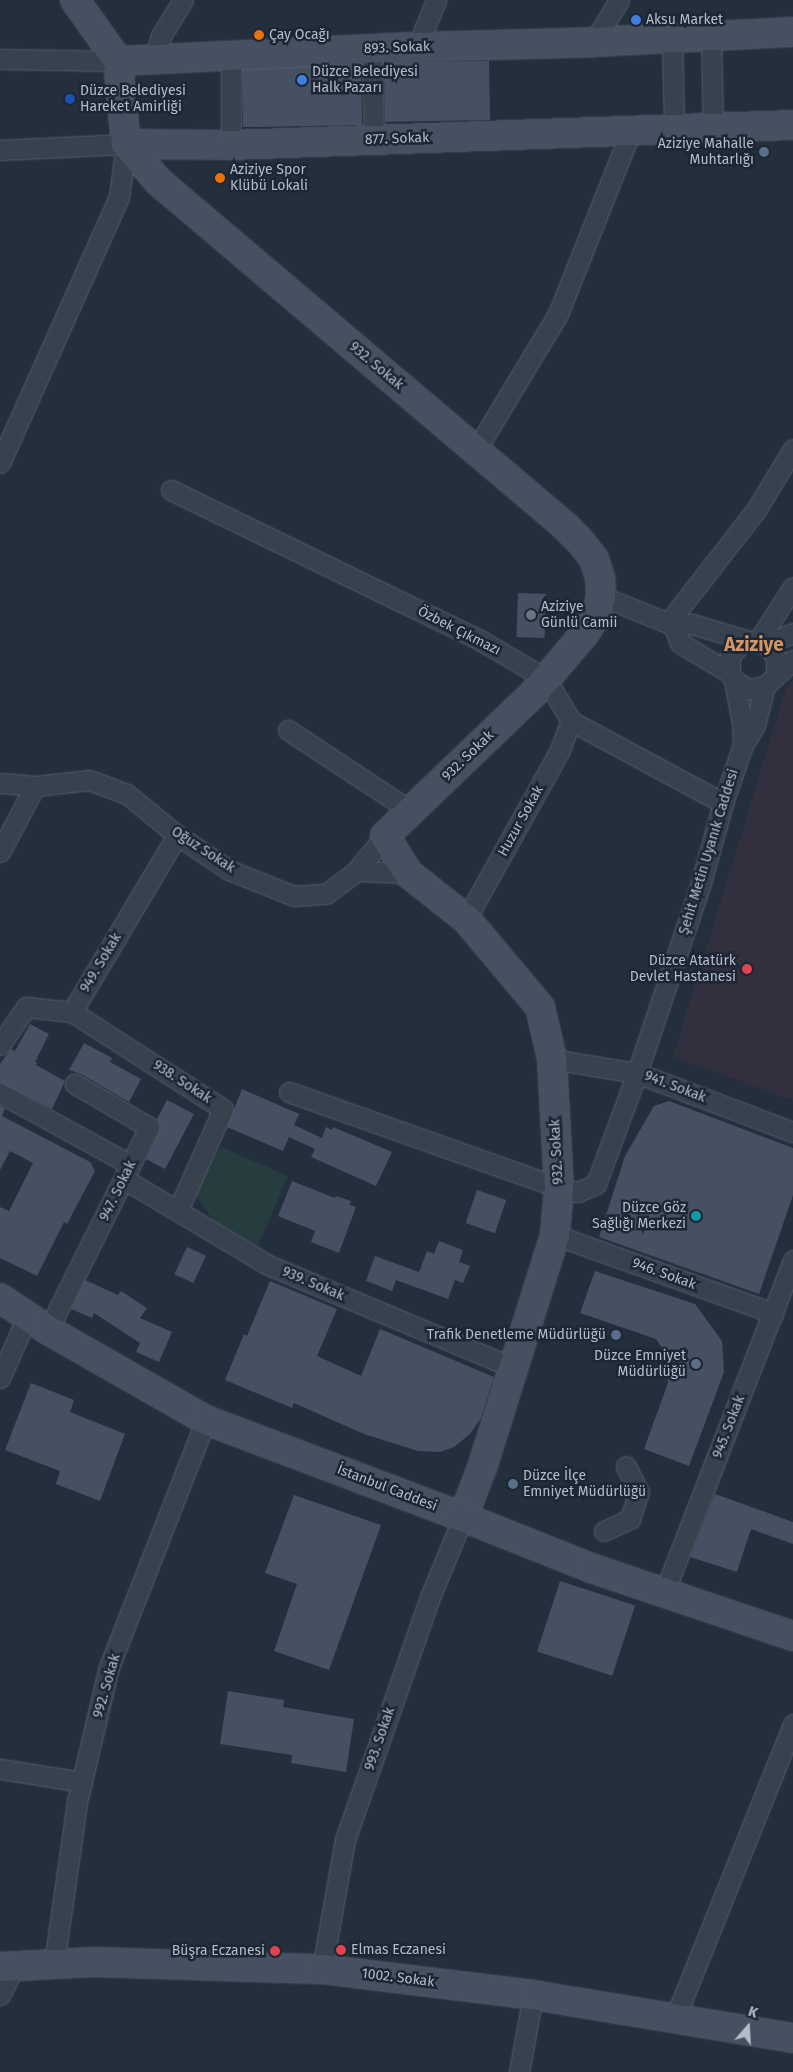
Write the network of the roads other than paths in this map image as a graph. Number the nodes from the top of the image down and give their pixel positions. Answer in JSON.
{"nodes":[{"id":1,"x":183,"y":0,"type":"edge"},
{"id":2,"x":436,"y":0,"type":"edge"},
{"id":3,"x":619,"y":0,"type":"edge"},
{"id":4,"x":78,"y":1,"type":"edge"},
{"id":5,"x":793,"y":32,"type":"edge"},
{"id":6,"x":710,"y":36,"type":"junction"},
{"id":7,"x":672,"y":38,"type":"junction"},
{"id":8,"x":594,"y":42,"type":"junction"},
{"id":9,"x":420,"y":47,"type":"junction"},
{"id":10,"x":372,"y":49,"type":"junction"},
{"id":11,"x":231,"y":55,"type":"junction"},
{"id":12,"x":155,"y":58,"type":"junction"},
{"id":13,"x":0,"y":59,"type":"edge"},
{"id":14,"x":118,"y":61,"type":"junction"},
{"id":15,"x":793,"y":125,"type":"edge"},
{"id":16,"x":713,"y":128,"type":"junction"},
{"id":17,"x":674,"y":129,"type":"junction"},
{"id":18,"x":631,"y":131,"type":"junction"},
{"id":19,"x":374,"y":140,"type":"junction"},
{"id":20,"x":126,"y":144,"type":"junction"},
{"id":21,"x":231,"y":145,"type":"junction"},
{"id":22,"x":0,"y":150,"type":"edge"},
{"id":23,"x":793,"y":449,"type":"edge"},
{"id":24,"x":476,"y":450,"type":"junction"},
{"id":25,"x":0,"y":463,"type":"edge"},
{"id":26,"x":171,"y":490,"type":"dead end"},
{"id":27,"x":792,"y":589,"type":"edge"},
{"id":28,"x":602,"y":596,"type":"junction"},
{"id":29,"x":670,"y":624,"type":"junction"},
{"id":30,"x":793,"y":633,"type":"edge"},
{"id":31,"x":758,"y":642,"type":"junction"},
{"id":32,"x":793,"y":660,"type":"edge"},
{"id":33,"x":732,"y":676,"type":"junction"},
{"id":34,"x":546,"y":679,"type":"junction"},
{"id":35,"x":770,"y":680,"type":"junction"},
{"id":36,"x":571,"y":721,"type":"junction"},
{"id":37,"x":288,"y":730,"type":"dead end"},
{"id":38,"x":743,"y":745,"type":"junction"},
{"id":39,"x":0,"y":783,"type":"edge"},
{"id":40,"x":35,"y":786,"type":"junction"},
{"id":41,"x":723,"y":803,"type":"junction"},
{"id":42,"x":411,"y":811,"type":"junction"},
{"id":43,"x":177,"y":835,"type":"junction"},
{"id":44,"x":385,"y":836,"type":"junction"},
{"id":45,"x":0,"y":852,"type":"edge"},
{"id":46,"x":356,"y":871,"type":"junction"},
{"id":47,"x":408,"y":873,"type":"junction"},
{"id":48,"x":466,"y":919,"type":"junction"},
{"id":49,"x":72,"y":1012,"type":"junction"},
{"id":50,"x":0,"y":1046,"type":"edge"},
{"id":51,"x":552,"y":1059,"type":"junction"},
{"id":52,"x":638,"y":1073,"type":"junction"},
{"id":53,"x":75,"y":1084,"type":"dead end"},
{"id":54,"x":0,"y":1092,"type":"edge"},
{"id":55,"x":289,"y":1092,"type":"dead end"},
{"id":56,"x":793,"y":1132,"type":"edge"},
{"id":57,"x":128,"y":1172,"type":"junction"},
{"id":58,"x":559,"y":1188,"type":"junction"},
{"id":59,"x":178,"y":1210,"type":"junction"},
{"id":60,"x":555,"y":1235,"type":"junction"},
{"id":61,"x":793,"y":1260,"type":"edge"},
{"id":62,"x":0,"y":1298,"type":"edge"},
{"id":63,"x":773,"y":1313,"type":"junction"},
{"id":64,"x":37,"y":1324,"type":"junction"},
{"id":65,"x":514,"y":1368,"type":"junction"},
{"id":66,"x":0,"y":1378,"type":"edge"},
{"id":67,"x":206,"y":1420,"type":"junction"},
{"id":68,"x":626,"y":1466,"type":"dead end"},
{"id":69,"x":463,"y":1517,"type":"junction"},
{"id":70,"x":604,"y":1531,"type":"dead end"},
{"id":71,"x":664,"y":1593,"type":"junction"},
{"id":72,"x":793,"y":1636,"type":"edge"},
{"id":73,"x":793,"y":1724,"type":"edge"},
{"id":74,"x":0,"y":1769,"type":"edge"},
{"id":75,"x":82,"y":1782,"type":"junction"},
{"id":76,"x":54,"y":1964,"type":"junction"},
{"id":77,"x":7,"y":1967,"type":"edge"},
{"id":78,"x":322,"y":1968,"type":"junction"},
{"id":79,"x":0,"y":1995,"type":"edge"},
{"id":80,"x":533,"y":1995,"type":"junction"},
{"id":81,"x":675,"y":2018,"type":"junction"},
{"id":82,"x":793,"y":2038,"type":"edge"},
{"id":83,"x":519,"y":2072,"type":"edge"}],
"edges":[{"from":1,"to":12,"type":"street"},
{"from":2,"to":9,"type":"street"},
{"from":3,"to":8,"type":"street"},
{"from":4,"to":14,"type":"street"},
{"from":5,"to":6,"type":"street","name":"893. Sokak"},
{"from":6,"to":7,"type":"street","name":"893. Sokak"},
{"from":6,"to":16,"type":"street"},
{"from":7,"to":8,"type":"street","name":"893. Sokak"},
{"from":7,"to":17,"type":"street"},
{"from":8,"to":9,"type":"street","name":"893. Sokak"},
{"from":9,"to":10,"type":"street","name":"893. Sokak"},
{"from":10,"to":11,"type":"street","name":"893. Sokak"},
{"from":10,"to":19,"type":"street"},
{"from":11,"to":12,"type":"street","name":"893. Sokak"},
{"from":11,"to":21,"type":"street"},
{"from":12,"to":14,"type":"street","name":"893. Sokak"},
{"from":13,"to":14,"type":"street","name":"893. Sokak"},
{"from":14,"to":20,"type":"street"},
{"from":15,"to":16,"type":"street","name":"877. Sokak"},
{"from":16,"to":17,"type":"street","name":"877. Sokak"},
{"from":17,"to":18,"type":"street","name":"877. Sokak"},
{"from":18,"to":19,"type":"street","name":"877. Sokak"},
{"from":18,"to":24,"type":"street"},
{"from":19,"to":21,"type":"street","name":"877. Sokak"},
{"from":20,"to":21,"type":"street","name":"877. Sokak"},
{"from":20,"to":22,"type":"street","name":"877. Sokak"},
{"from":20,"to":24,"type":"street","name":"932. Sokak"},
{"from":20,"to":25,"type":"street"},
{"from":23,"to":29,"type":"street"},
{"from":24,"to":28,"type":"street","name":"932. Sokak"},
{"from":26,"to":34,"type":"street","name":"Özbek Çıkmazı"},
{"from":27,"to":31,"type":"street"},
{"from":28,"to":29,"type":"street"},
{"from":28,"to":34,"type":"street","name":"932. Sokak"},
{"from":29,"to":31,"type":"street"},
{"from":29,"to":33,"type":"street"},
{"from":30,"to":31,"type":"street"},
{"from":31,"to":33,"type":"street"},
{"from":31,"to":35,"type":"street"},
{"from":32,"to":35,"type":"street"},
{"from":33,"to":35,"type":"street"},
{"from":33,"to":38,"type":"street","name":"Şehit Metin Uyanık Caddesi"},
{"from":34,"to":36,"type":"street","name":"Özbek Çıkmazı"},
{"from":34,"to":42,"type":"street","name":"932. Sokak"},
{"from":35,"to":38,"type":"street","name":"Şehit Metin Uyanık Caddesi"},
{"from":36,"to":41,"type":"street"},
{"from":36,"to":48,"type":"street","name":"Huzur Sokak"},
{"from":37,"to":42,"type":"street"},
{"from":38,"to":41,"type":"street","name":"Şehit Metin Uyanık Caddesi"},
{"from":39,"to":40,"type":"street","name":"Oğuz Sokak"},
{"from":40,"to":43,"type":"street","name":"Oğuz Sokak"},
{"from":40,"to":45,"type":"street"},
{"from":41,"to":52,"type":"street","name":"Şehit Metin Uyanık Caddesi"},
{"from":42,"to":44,"type":"street","name":"932. Sokak"},
{"from":43,"to":46,"type":"street","name":"Oğuz Sokak"},
{"from":43,"to":49,"type":"street","name":"949. Sokak"},
{"from":44,"to":46,"type":"street","name":"Oğuz Sokak"},
{"from":44,"to":47,"type":"street","name":"932. Sokak"},
{"from":46,"to":47,"type":"street"},
{"from":47,"to":48,"type":"street","name":"932. Sokak"},
{"from":48,"to":51,"type":"street","name":"932. Sokak"},
{"from":49,"to":50,"type":"street"},
{"from":49,"to":59,"type":"street","name":"938. Sokak"},
{"from":51,"to":52,"type":"street","name":"941. Sokak"},
{"from":51,"to":58,"type":"street","name":"932. Sokak"},
{"from":52,"to":56,"type":"street","name":"941. Sokak"},
{"from":52,"to":58,"type":"street","name":"Şehit Metin Uyanık Caddesi"},
{"from":53,"to":57,"type":"street","name":"947. Sokak"},
{"from":54,"to":57,"type":"street","name":"939. Sokak"},
{"from":55,"to":58,"type":"street"},
{"from":57,"to":59,"type":"street","name":"939. Sokak"},
{"from":57,"to":64,"type":"street","name":"947. Sokak"},
{"from":58,"to":60,"type":"street","name":"932. Sokak"},
{"from":59,"to":65,"type":"street","name":"939. Sokak"},
{"from":60,"to":63,"type":"street","name":"946. Sokak"},
{"from":60,"to":65,"type":"street","name":"932. Sokak"},
{"from":61,"to":63,"type":"street","name":"945. Sokak"},
{"from":62,"to":64,"type":"street","name":"İstanbul Caddesi"},
{"from":63,"to":71,"type":"street","name":"945. Sokak"},
{"from":64,"to":66,"type":"street","name":"947. Sokak"},
{"from":64,"to":67,"type":"street","name":"İstanbul Caddesi"},
{"from":65,"to":69,"type":"street","name":"932. Sokak"},
{"from":67,"to":69,"type":"street","name":"İstanbul Caddesi"},
{"from":67,"to":75,"type":"street","name":"992. Sokak"},
{"from":68,"to":70,"type":"street"},
{"from":69,"to":71,"type":"street","name":"İstanbul Caddesi"},
{"from":69,"to":78,"type":"street","name":"993. Sokak"},
{"from":71,"to":72,"type":"street","name":"İstanbul Caddesi"},
{"from":73,"to":81,"type":"street"},
{"from":74,"to":75,"type":"street"},
{"from":75,"to":76,"type":"street","name":"992. Sokak"},
{"from":76,"to":77,"type":"street","name":"1002. Sokak"},
{"from":76,"to":78,"type":"street","name":"1002. Sokak"},
{"from":77,"to":79,"type":"street"},
{"from":78,"to":80,"type":"street","name":"1002. Sokak"},
{"from":80,"to":81,"type":"street","name":"1002. Sokak"},
{"from":80,"to":83,"type":"street"},
{"from":81,"to":82,"type":"street","name":"1002. Sokak"}]}
